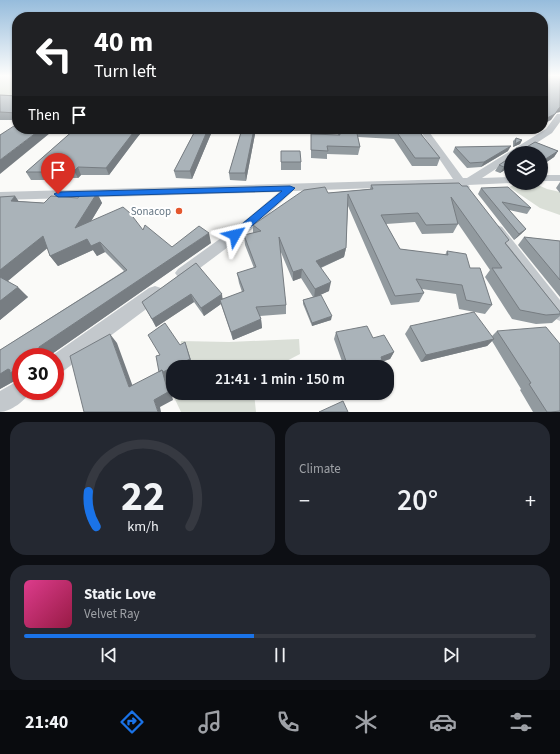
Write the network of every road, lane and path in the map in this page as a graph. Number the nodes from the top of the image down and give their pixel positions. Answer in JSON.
{"nodes":[{"id":1,"x":560,"y":116,"type":"edge"},
{"id":2,"x":548,"y":131,"type":"edge"},
{"id":3,"x":427,"y":134,"type":"edge"},
{"id":4,"x":543,"y":134,"type":"edge"},
{"id":5,"x":525,"y":146,"type":"edge"},
{"id":6,"x":504,"y":160,"type":"edge"},
{"id":7,"x":548,"y":178,"type":"edge"},
{"id":8,"x":560,"y":178,"type":"edge"},
{"id":9,"x":504,"y":181,"type":"edge"},
{"id":10,"x":467,"y":186,"type":"junction"},
{"id":11,"x":290,"y":188,"type":"junction"},
{"id":12,"x":0,"y":196,"type":"edge"},
{"id":13,"x":489,"y":219,"type":"edge"},
{"id":14,"x":560,"y":313,"type":"edge"},
{"id":15,"x":64,"y":360,"type":"edge"},
{"id":16,"x":12,"y":395,"type":"edge"},
{"id":17,"x":0,"y":403,"type":"edge"}],
"edges":[{"from":1,"to":2,"type":"street"},
{"from":3,"to":10,"type":"street"},
{"from":4,"to":5,"type":"street"},
{"from":6,"to":10,"type":"street"},
{"from":7,"to":8,"type":"street"},
{"from":9,"to":10,"type":"street"},
{"from":10,"to":11,"type":"street"},
{"from":11,"to":12,"type":"street"},
{"from":11,"to":15,"type":"street"},
{"from":13,"to":14,"type":"street"},
{"from":16,"to":17,"type":"street"}]}
